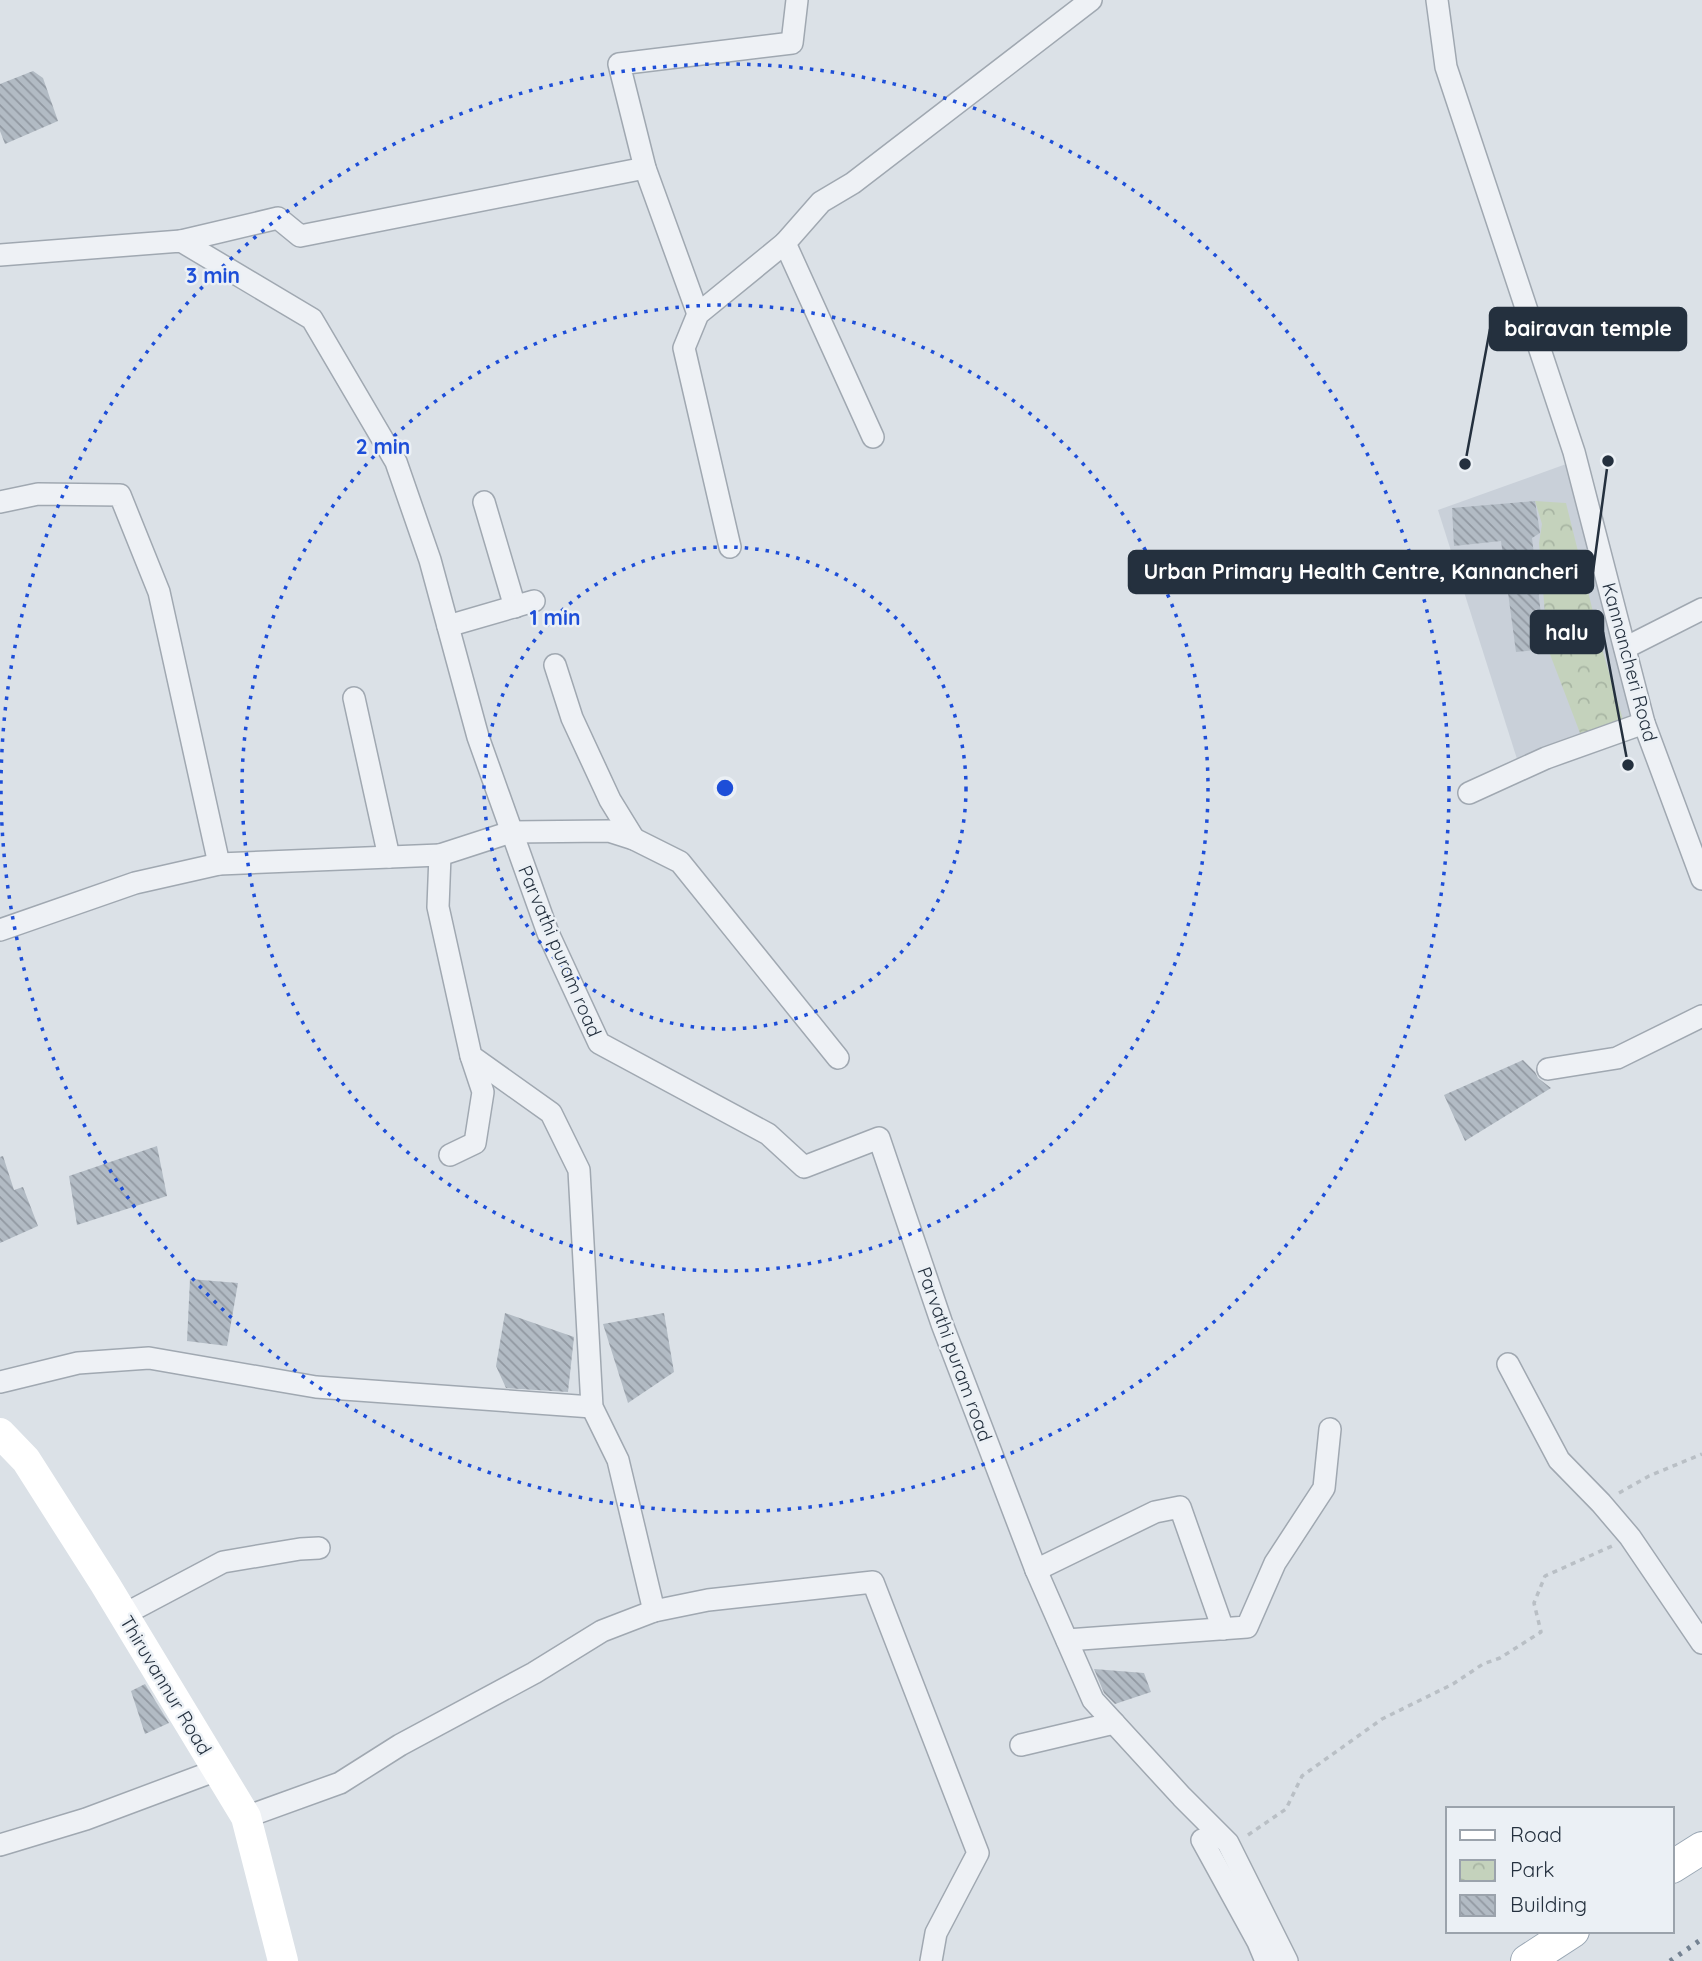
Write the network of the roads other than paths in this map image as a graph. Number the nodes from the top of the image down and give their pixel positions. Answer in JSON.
{"nodes":[{"id":1,"x":797,"y":0,"type":"edge"},
{"id":2,"x":1091,"y":0,"type":"edge"},
{"id":3,"x":1437,"y":0,"type":"edge"},
{"id":4,"x":645,"y":168,"type":"junction"},
{"id":5,"x":181,"y":241,"type":"junction"},
{"id":6,"x":785,"y":243,"type":"junction"},
{"id":7,"x":0,"y":255,"type":"edge"},
{"id":8,"x":698,"y":314,"type":"junction"},
{"id":9,"x":873,"y":437,"type":"dead end"},
{"id":10,"x":0,"y":502,"type":"edge"},
{"id":11,"x":484,"y":502,"type":"dead end"},
{"id":12,"x":730,"y":547,"type":"dead end"},
{"id":13,"x":1702,"y":609,"type":"edge"},
{"id":14,"x":448,"y":626,"type":"junction"},
{"id":15,"x":1625,"y":648,"type":"junction"},
{"id":16,"x":555,"y":665,"type":"dead end"},
{"id":17,"x":354,"y":698,"type":"dead end"},
{"id":18,"x":1644,"y":723,"type":"junction"},
{"id":19,"x":1469,"y":793,"type":"dead end"},
{"id":20,"x":511,"y":832,"type":"junction"},
{"id":21,"x":634,"y":839,"type":"junction"},
{"id":22,"x":440,"y":855,"type":"junction"},
{"id":23,"x":389,"y":857,"type":"junction"},
{"id":24,"x":219,"y":864,"type":"junction"},
{"id":25,"x":1700,"y":867,"type":"edge"},
{"id":26,"x":0,"y":930,"type":"edge"},
{"id":27,"x":1702,"y":1016,"type":"edge"},
{"id":28,"x":471,"y":1056,"type":"junction"},
{"id":29,"x":838,"y":1058,"type":"dead end"},
{"id":30,"x":1548,"y":1069,"type":"dead end"},
{"id":31,"x":450,"y":1156,"type":"dead end"},
{"id":32,"x":1508,"y":1364,"type":"dead end"},
{"id":33,"x":0,"y":1382,"type":"edge"},
{"id":34,"x":592,"y":1407,"type":"junction"},
{"id":35,"x":1330,"y":1429,"type":"dead end"},
{"id":36,"x":0,"y":1433,"type":"edge"},
{"id":37,"x":319,"y":1548,"type":"dead end"},
{"id":38,"x":1036,"y":1570,"type":"junction"},
{"id":39,"x":654,"y":1611,"type":"junction"},
{"id":40,"x":123,"y":1615,"type":"junction"},
{"id":41,"x":1223,"y":1629,"type":"junction"},
{"id":42,"x":1067,"y":1640,"type":"junction"},
{"id":43,"x":1702,"y":1643,"type":"edge"},
{"id":44,"x":1114,"y":1723,"type":"junction"},
{"id":45,"x":1021,"y":1745,"type":"dead end"},
{"id":46,"x":217,"y":1770,"type":"junction"},
{"id":47,"x":246,"y":1817,"type":"junction"},
{"id":48,"x":1202,"y":1840,"type":"dead end"},
{"id":49,"x":0,"y":1844,"type":"edge"},
{"id":50,"x":1702,"y":1848,"type":"edge"},
{"id":51,"x":1674,"y":1866,"type":"edge"},
{"id":52,"x":1570,"y":1933,"type":"edge"},
{"id":53,"x":283,"y":1961,"type":"edge"},
{"id":54,"x":932,"y":1961,"type":"edge"},
{"id":55,"x":1266,"y":1961,"type":"edge"},
{"id":56,"x":1287,"y":1961,"type":"edge"},
{"id":57,"x":1527,"y":1961,"type":"edge"}],
"edges":[{"from":1,"to":4,"type":"street"},
{"from":2,"to":6,"type":"street"},
{"from":3,"to":15,"type":"street","name":"Kannancheri Road"},
{"from":4,"to":5,"type":"street"},
{"from":4,"to":8,"type":"street"},
{"from":5,"to":7,"type":"street"},
{"from":5,"to":14,"type":"street","name":"Parvathi puram road"},
{"from":6,"to":8,"type":"street"},
{"from":6,"to":9,"type":"street"},
{"from":8,"to":12,"type":"street"},
{"from":10,"to":24,"type":"street"},
{"from":11,"to":14,"type":"street"},
{"from":13,"to":15,"type":"street"},
{"from":14,"to":20,"type":"street","name":"Parvathi puram road"},
{"from":15,"to":18,"type":"street","name":"Kannancheri Road"},
{"from":16,"to":21,"type":"street"},
{"from":17,"to":23,"type":"street"},
{"from":18,"to":19,"type":"street"},
{"from":18,"to":25,"type":"street","name":"Kannancheri Road"},
{"from":20,"to":21,"type":"street"},
{"from":20,"to":22,"type":"street"},
{"from":20,"to":38,"type":"street","name":"Parvathi puram road"},
{"from":21,"to":29,"type":"street"},
{"from":22,"to":23,"type":"street"},
{"from":22,"to":28,"type":"street"},
{"from":23,"to":24,"type":"street"},
{"from":24,"to":26,"type":"street"},
{"from":27,"to":30,"type":"street"},
{"from":28,"to":31,"type":"street"},
{"from":28,"to":34,"type":"street"},
{"from":32,"to":43,"type":"street"},
{"from":33,"to":34,"type":"street"},
{"from":34,"to":39,"type":"street"},
{"from":35,"to":41,"type":"street"},
{"from":36,"to":40,"type":"street","name":"Thiruvannur Road"},
{"from":37,"to":40,"type":"street"},
{"from":38,"to":41,"type":"street"},
{"from":38,"to":42,"type":"street","name":"Parvathi puram road"},
{"from":39,"to":47,"type":"street"},
{"from":39,"to":54,"type":"street"},
{"from":40,"to":46,"type":"street","name":"Thiruvannur Road"},
{"from":41,"to":42,"type":"street"},
{"from":42,"to":44,"type":"street","name":"Parvathi puram road"},
{"from":44,"to":45,"type":"street"},
{"from":44,"to":56,"type":"street","name":"Parvathi puram road"},
{"from":46,"to":47,"type":"street","name":"Thiruvannur Road"},
{"from":46,"to":49,"type":"street"},
{"from":47,"to":53,"type":"street","name":"Thiruvannur Road"},
{"from":48,"to":55,"type":"street"},
{"from":50,"to":51,"type":"main road"},
{"from":52,"to":57,"type":"main road"}]}
